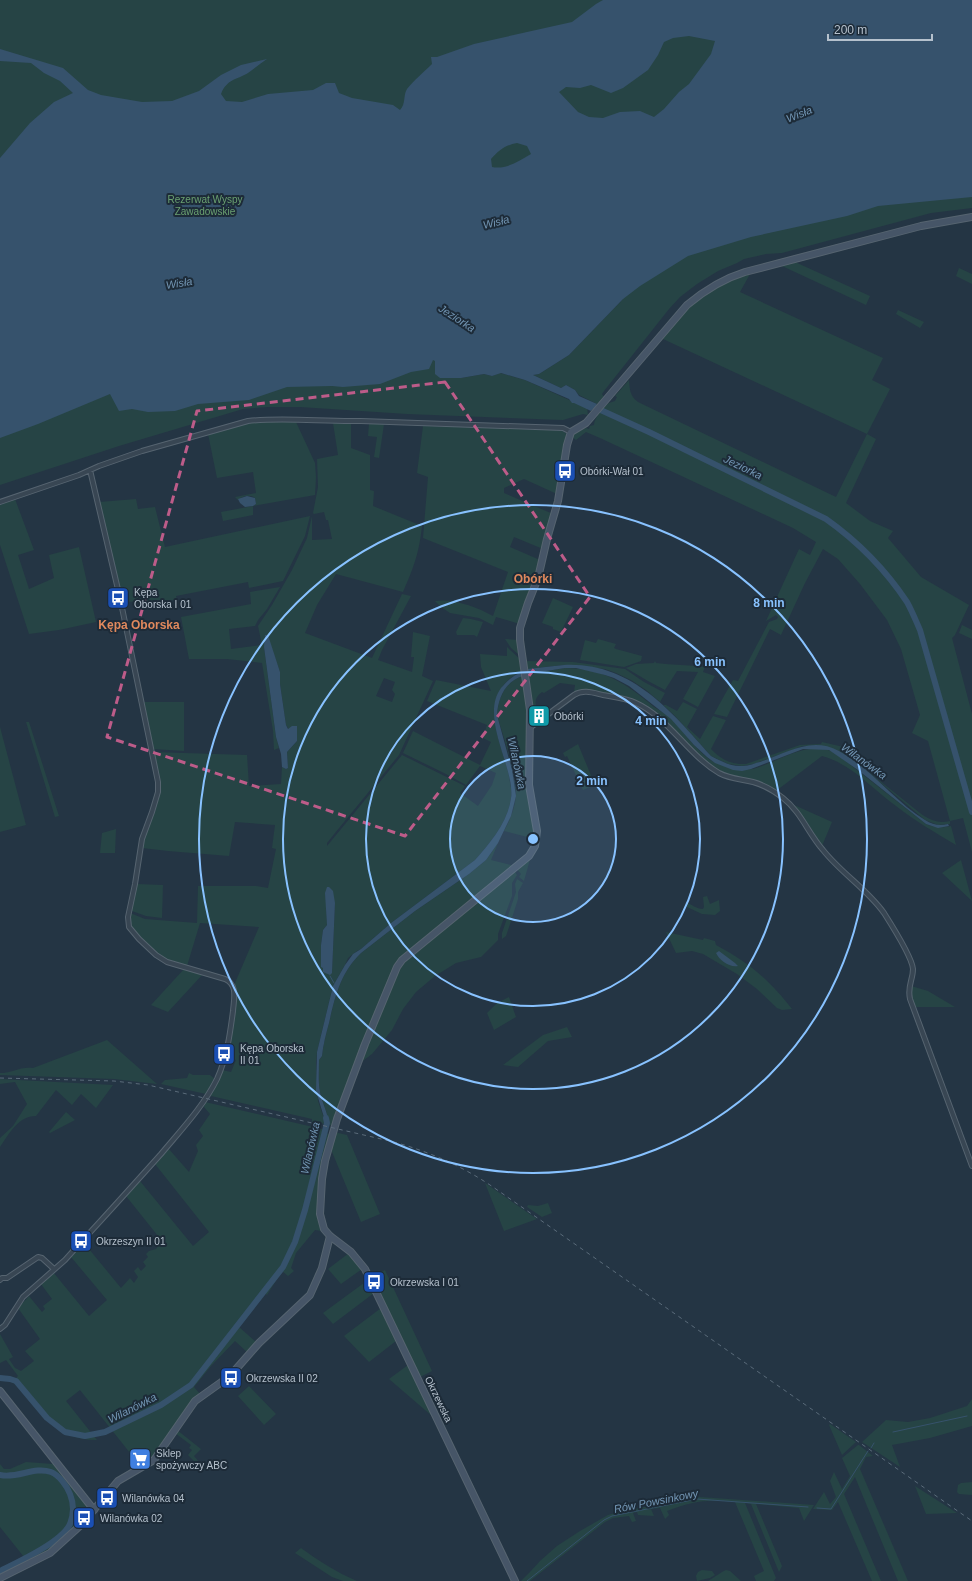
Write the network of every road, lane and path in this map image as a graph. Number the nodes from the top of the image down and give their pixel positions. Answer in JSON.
{"nodes":[{"id":1,"x":972,"y":217,"type":"edge"},
{"id":2,"x":571,"y":432,"type":"junction"},
{"id":3,"x":90,"y":470,"type":"junction"},
{"id":4,"x":0,"y":502,"type":"edge"},
{"id":5,"x":531,"y":727,"type":"junction"},
{"id":6,"x":972,"y":1166,"type":"edge"},
{"id":7,"x":330,"y":1236,"type":"junction"},
{"id":8,"x":54,"y":1269,"type":"junction"},
{"id":9,"x":1,"y":1277,"type":"edge"},
{"id":10,"x":0,"y":1329,"type":"edge"},
{"id":11,"x":0,"y":1391,"type":"edge"},
{"id":12,"x":94,"y":1510,"type":"junction"},
{"id":13,"x":0,"y":1578,"type":"edge"},
{"id":14,"x":515,"y":1581,"type":"edge"}],
"edges":[{"from":1,"to":2,"type":"street"},
{"from":2,"to":3,"type":"street"},
{"from":2,"to":5,"type":"street"},
{"from":3,"to":4,"type":"street"},
{"from":3,"to":8,"type":"street"},
{"from":5,"to":6,"type":"street"},
{"from":5,"to":7,"type":"street"},
{"from":7,"to":12,"type":"street"},
{"from":7,"to":14,"type":"street","name":"Okrzewska"},
{"from":8,"to":9,"type":"street"},
{"from":8,"to":10,"type":"street"},
{"from":11,"to":12,"type":"street"},
{"from":12,"to":13,"type":"street"}]}
